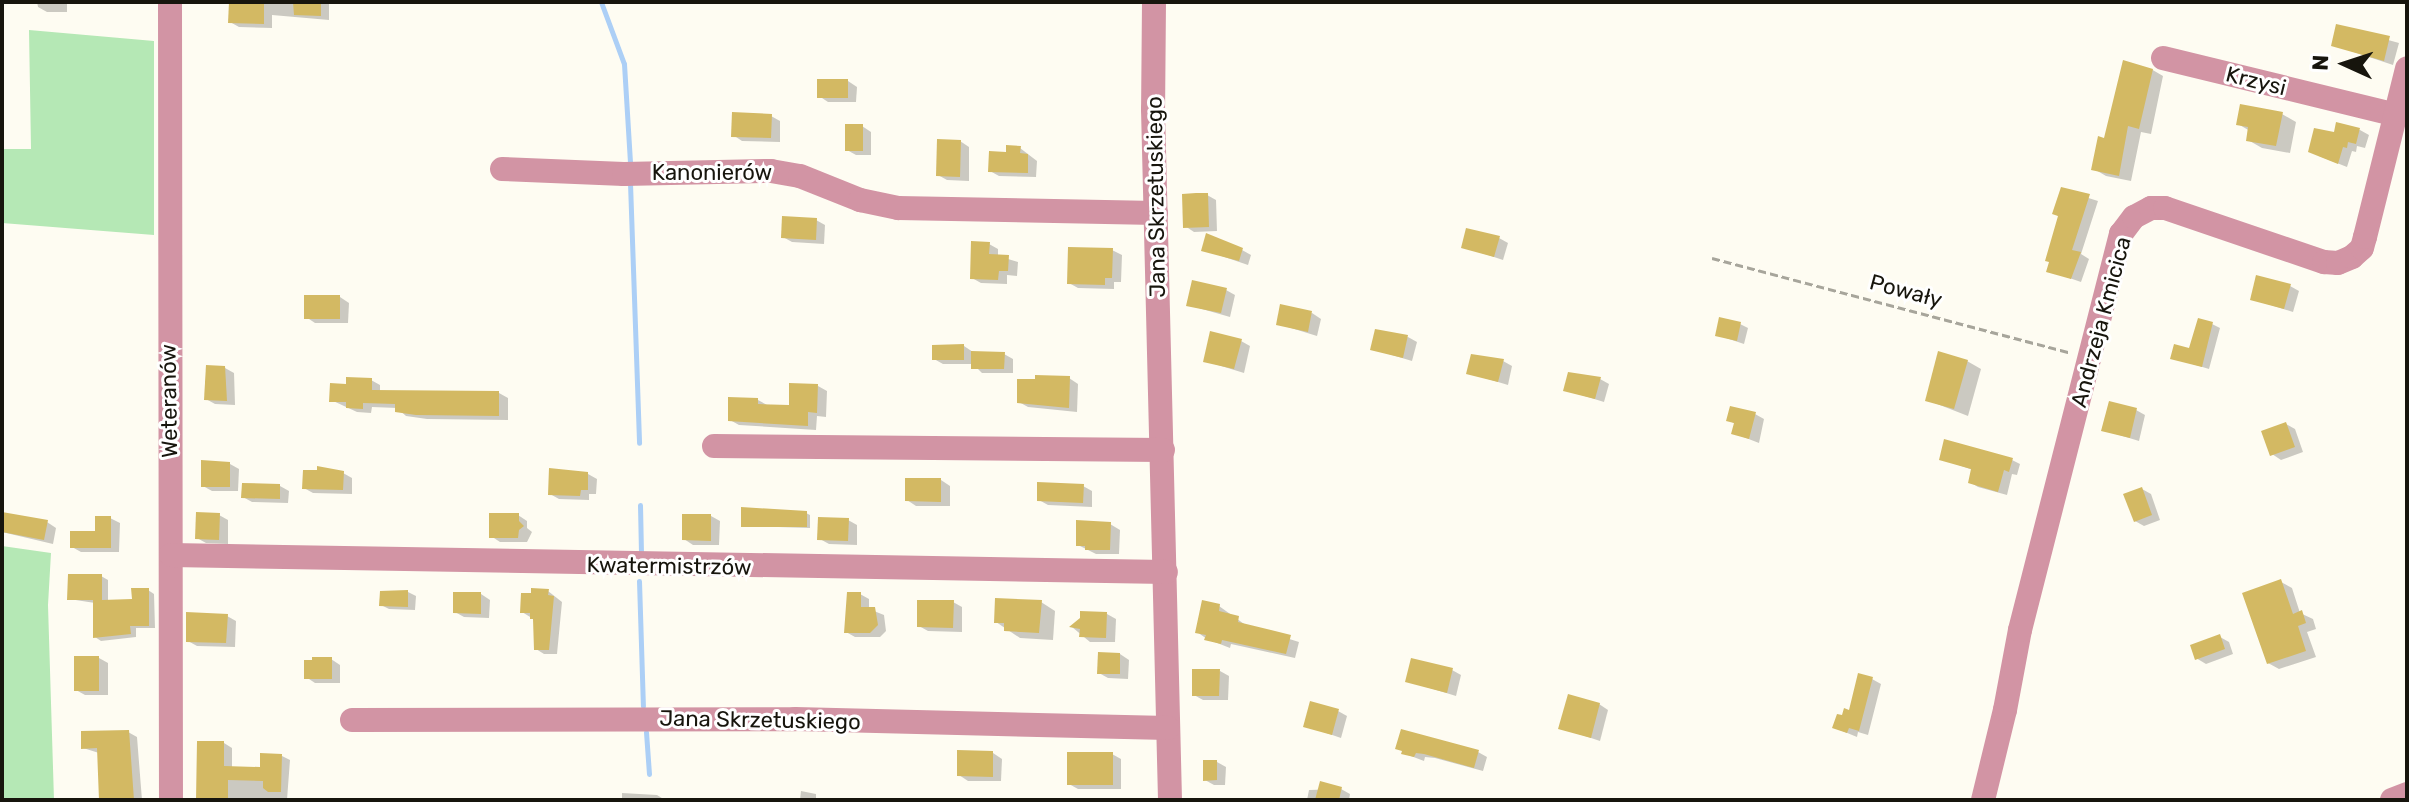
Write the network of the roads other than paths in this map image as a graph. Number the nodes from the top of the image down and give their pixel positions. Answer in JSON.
{"nodes":[{"id":1,"x":170,"y":2,"type":"edge"},
{"id":2,"x":1154,"y":2,"type":"edge"},
{"id":3,"x":2163,"y":58,"type":"dead end"},
{"id":4,"x":2407,"y":68,"type":"edge"},
{"id":5,"x":2396,"y":115,"type":"junction"},
{"id":6,"x":502,"y":169,"type":"dead end"},
{"id":7,"x":1156,"y":213,"type":"junction"},
{"id":8,"x":714,"y":446,"type":"dead end"},
{"id":9,"x":1163,"y":450,"type":"junction"},
{"id":10,"x":171,"y":555,"type":"junction"},
{"id":11,"x":1166,"y":572,"type":"junction"},
{"id":12,"x":352,"y":720,"type":"dead end"},
{"id":13,"x":1168,"y":728,"type":"junction"},
{"id":14,"x":2407,"y":794,"type":"edge"},
{"id":15,"x":171,"y":800,"type":"edge"},
{"id":16,"x":1170,"y":800,"type":"edge"},
{"id":17,"x":1983,"y":800,"type":"edge"},
{"id":18,"x":2392,"y":800,"type":"edge"}],
"edges":[{"from":1,"to":10,"type":"street","name":"Weteranów"},
{"from":2,"to":7,"type":"street","name":"Jana Skrzetuskiego"},
{"from":3,"to":5,"type":"street","name":"Krzysi"},
{"from":4,"to":5,"type":"street","name":"Andrzeja Kmicica"},
{"from":5,"to":17,"type":"street","name":"Andrzeja Kmicica"},
{"from":6,"to":7,"type":"street","name":"Kanonierów"},
{"from":7,"to":9,"type":"street","name":"Jana Skrzetuskiego"},
{"from":8,"to":9,"type":"street"},
{"from":9,"to":11,"type":"street","name":"Jana Skrzetuskiego"},
{"from":10,"to":11,"type":"street","name":"Kwatermistrzów"},
{"from":10,"to":15,"type":"street","name":"Weteranów"},
{"from":11,"to":13,"type":"street","name":"Jana Skrzetuskiego"},
{"from":12,"to":13,"type":"street","name":"Jana Skrzetuskiego"},
{"from":13,"to":16,"type":"street","name":"Jana Skrzetuskiego"},
{"from":14,"to":18,"type":"street"}]}
